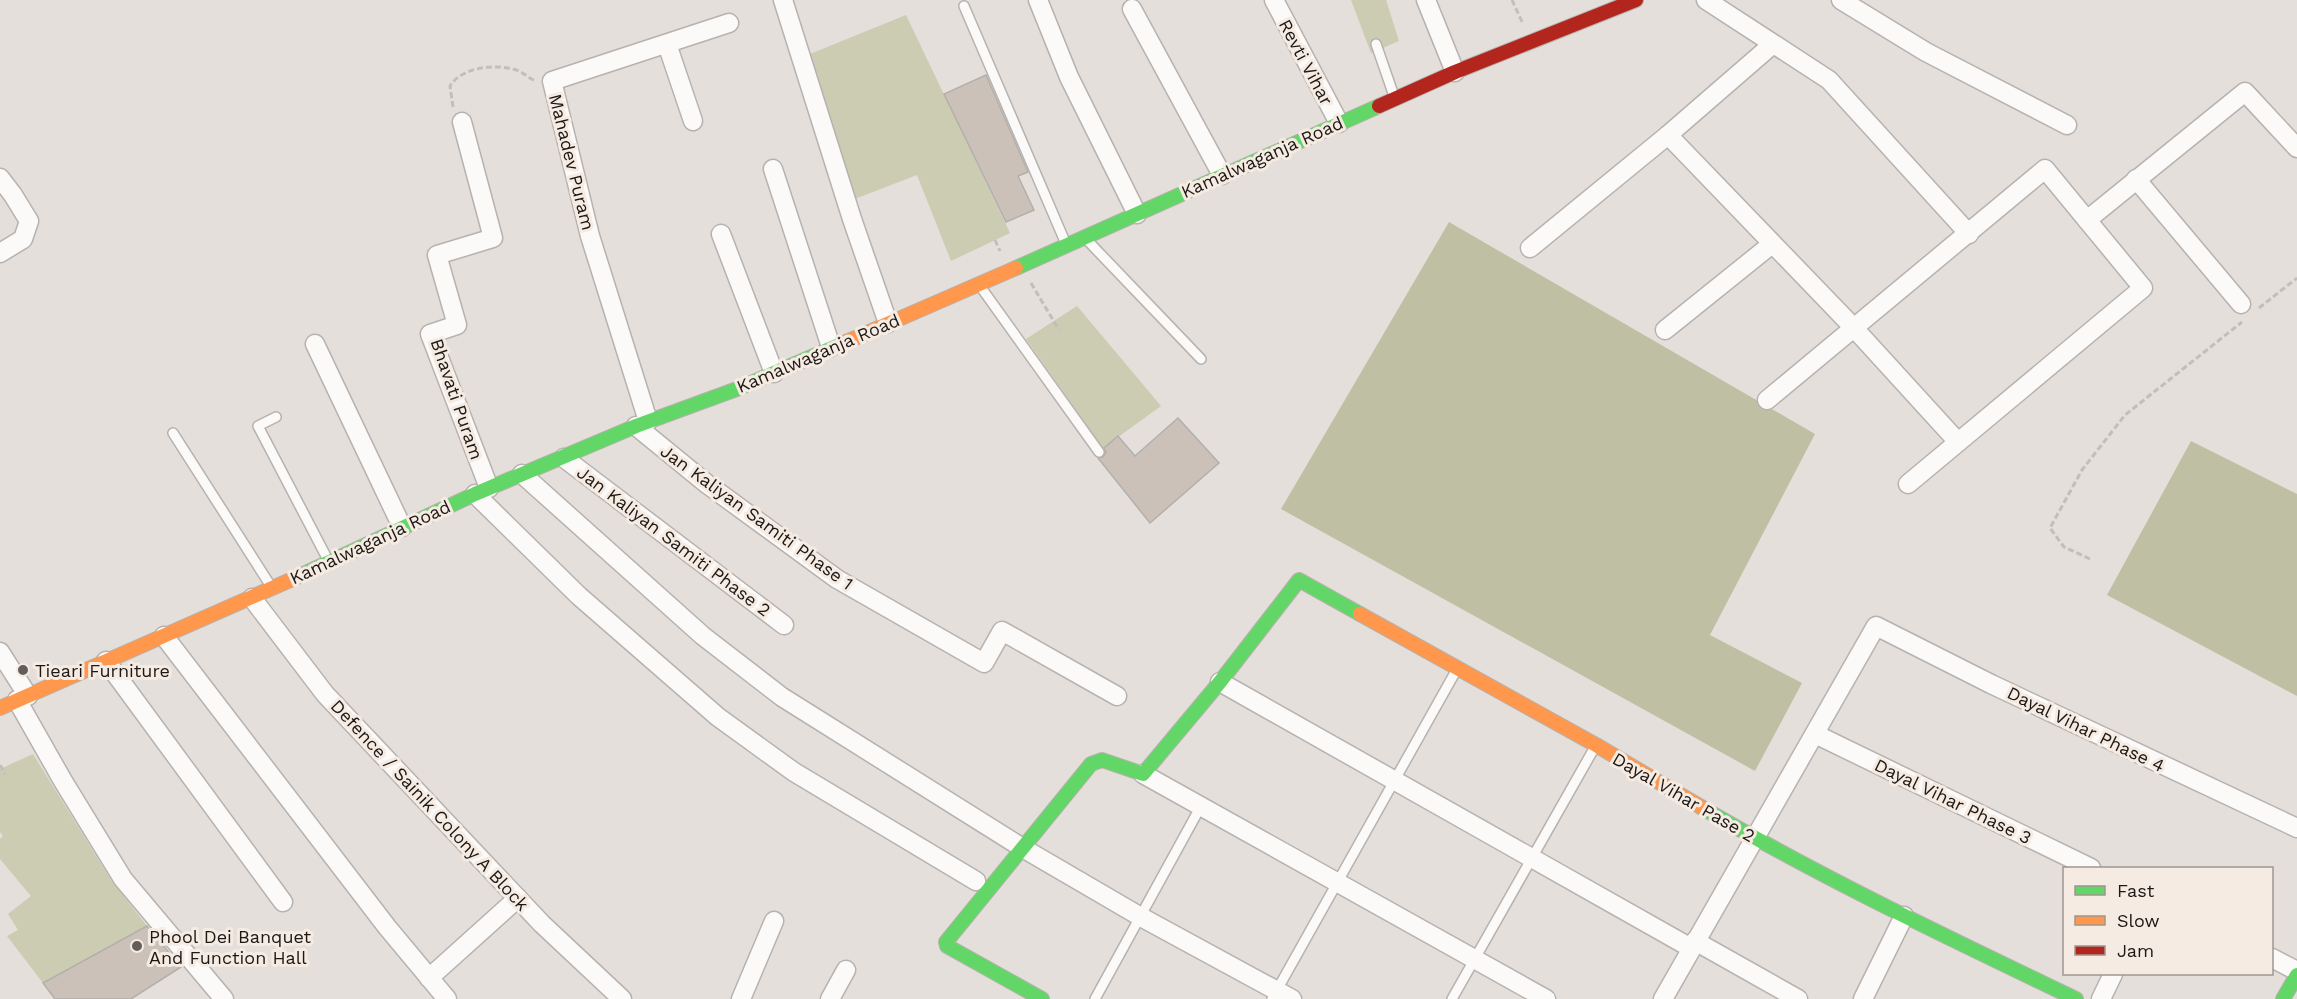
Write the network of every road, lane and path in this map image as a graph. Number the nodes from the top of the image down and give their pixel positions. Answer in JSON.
{"nodes":[{"id":1,"x":783,"y":0,"type":"edge"},
{"id":2,"x":1038,"y":0,"type":"edge"},
{"id":3,"x":1274,"y":0,"type":"edge"},
{"id":4,"x":1426,"y":0,"type":"edge"},
{"id":5,"x":1636,"y":0,"type":"edge"},
{"id":6,"x":1706,"y":0,"type":"edge"},
{"id":7,"x":1841,"y":0,"type":"edge"},
{"id":8,"x":1617,"y":4,"type":"edge"},
{"id":9,"x":964,"y":6,"type":"dead end"},
{"id":10,"x":1132,"y":9,"type":"dead end"},
{"id":11,"x":729,"y":23,"type":"dead end"},
{"id":12,"x":667,"y":44,"type":"junction"},
{"id":13,"x":1376,"y":44,"type":"dead end"},
{"id":14,"x":1773,"y":44,"type":"junction"},
{"id":15,"x":1455,"y":72,"type":"junction"},
{"id":16,"x":552,"y":81,"type":"junction"},
{"id":17,"x":1395,"y":98,"type":"junction"},
{"id":18,"x":693,"y":121,"type":"dead end"},
{"id":19,"x":462,"y":122,"type":"joint"},
{"id":20,"x":1339,"y":123,"type":"junction"},
{"id":21,"x":2067,"y":125,"type":"dead end"},
{"id":22,"x":1668,"y":135,"type":"junction"},
{"id":23,"x":2297,"y":148,"type":"edge"},
{"id":24,"x":773,"y":169,"type":"dead end"},
{"id":25,"x":1222,"y":175,"type":"junction"},
{"id":26,"x":0,"y":178,"type":"edge"},
{"id":27,"x":2136,"y":179,"type":"junction"},
{"id":28,"x":1137,"y":214,"type":"junction"},
{"id":29,"x":2087,"y":220,"type":"junction"},
{"id":30,"x":721,"y":234,"type":"dead end"},
{"id":31,"x":1969,"y":234,"type":"junction"},
{"id":32,"x":1085,"y":238,"type":"junction"},
{"id":33,"x":1772,"y":244,"type":"junction"},
{"id":34,"x":1067,"y":246,"type":"junction"},
{"id":35,"x":1530,"y":248,"type":"dead end"},
{"id":36,"x":0,"y":253,"type":"edge"},
{"id":37,"x":1020,"y":266,"type":"junction"},
{"id":38,"x":2297,"y":278,"type":"edge"},
{"id":39,"x":979,"y":284,"type":"junction"},
{"id":40,"x":2246,"y":312,"type":"junction"},
{"id":41,"x":888,"y":323,"type":"junction"},
{"id":42,"x":1854,"y":328,"type":"junction"},
{"id":43,"x":1059,"y":330,"type":"dead end"},
{"id":44,"x":1665,"y":330,"type":"dead end"},
{"id":45,"x":315,"y":344,"type":"dead end"},
{"id":46,"x":831,"y":347,"type":"junction"},
{"id":47,"x":1201,"y":359,"type":"dead end"},
{"id":48,"x":774,"y":373,"type":"junction"},
{"id":49,"x":1767,"y":400,"type":"dead end"},
{"id":50,"x":276,"y":417,"type":"dead end"},
{"id":51,"x":642,"y":424,"type":"junction"},
{"id":52,"x":173,"y":434,"type":"dead end"},
{"id":53,"x":1958,"y":442,"type":"junction"},
{"id":54,"x":1099,"y":452,"type":"dead end"},
{"id":55,"x":564,"y":458,"type":"junction"},
{"id":56,"x":522,"y":474,"type":"junction"},
{"id":57,"x":1908,"y":484,"type":"dead end"},
{"id":58,"x":482,"y":491,"type":"junction"},
{"id":59,"x":402,"y":527,"type":"junction"},
{"id":60,"x":2090,"y":558,"type":"dead end"},
{"id":61,"x":329,"y":561,"type":"junction"},
{"id":62,"x":273,"y":588,"type":"junction"},
{"id":63,"x":252,"y":598,"type":"junction"},
{"id":64,"x":784,"y":625,"type":"dead end"},
{"id":65,"x":164,"y":636,"type":"junction"},
{"id":66,"x":0,"y":652,"type":"edge"},
{"id":67,"x":106,"y":661,"type":"junction"},
{"id":68,"x":1457,"y":669,"type":"junction"},
{"id":69,"x":1220,"y":682,"type":"junction"},
{"id":70,"x":1117,"y":696,"type":"dead end"},
{"id":71,"x":23,"y":698,"type":"junction"},
{"id":72,"x":0,"y":708,"type":"edge"},
{"id":73,"x":1815,"y":734,"type":"junction"},
{"id":74,"x":1596,"y":745,"type":"junction"},
{"id":75,"x":0,"y":765,"type":"edge"},
{"id":76,"x":5,"y":774,"type":"dead end"},
{"id":77,"x":1143,"y":774,"type":"junction"},
{"id":78,"x":1394,"y":780,"type":"junction"},
{"id":79,"x":1201,"y":806,"type":"junction"},
{"id":80,"x":2297,"y":828,"type":"edge"},
{"id":81,"x":1756,"y":839,"type":"junction"},
{"id":82,"x":1021,"y":847,"type":"junction"},
{"id":83,"x":1532,"y":858,"type":"junction"},
{"id":84,"x":2089,"y":867,"type":"edge"},
{"id":85,"x":976,"y":881,"type":"dead end"},
{"id":86,"x":1337,"y":882,"type":"junction"},
{"id":87,"x":518,"y":898,"type":"junction"},
{"id":88,"x":283,"y":902,"type":"dead end"},
{"id":89,"x":1904,"y":916,"type":"junction"},
{"id":90,"x":1141,"y":917,"type":"junction"},
{"id":91,"x":774,"y":921,"type":"dead end"},
{"id":92,"x":1693,"y":945,"type":"junction"},
{"id":93,"x":1473,"y":959,"type":"junction"},
{"id":94,"x":2273,"y":959,"type":"edge"},
{"id":95,"x":846,"y":970,"type":"dead end"},
{"id":96,"x":2297,"y":973,"type":"edge"},
{"id":97,"x":2113,"y":975,"type":"edge"},
{"id":98,"x":429,"y":978,"type":"junction"},
{"id":99,"x":1280,"y":996,"type":"edge"},
{"id":100,"x":2287,"y":998,"type":"edge"},
{"id":101,"x":224,"y":999,"type":"edge"},
{"id":102,"x":447,"y":999,"type":"edge"},
{"id":103,"x":622,"y":999,"type":"edge"},
{"id":104,"x":741,"y":999,"type":"edge"},
{"id":105,"x":830,"y":999,"type":"edge"},
{"id":106,"x":1041,"y":999,"type":"edge"},
{"id":107,"x":1095,"y":999,"type":"edge"},
{"id":108,"x":1452,"y":999,"type":"edge"},
{"id":109,"x":1546,"y":999,"type":"edge"},
{"id":110,"x":1663,"y":999,"type":"edge"},
{"id":111,"x":1798,"y":999,"type":"edge"},
{"id":112,"x":1863,"y":999,"type":"edge"},
{"id":113,"x":2076,"y":999,"type":"edge"},
{"id":114,"x":2101,"y":999,"type":"edge"}],
"edges":[{"from":1,"to":41,"type":"street"},
{"from":2,"to":28,"type":"street"},
{"from":3,"to":20,"type":"street","name":"Revti Vihar"},
{"from":4,"to":15,"type":"street"},
{"from":5,"to":8,"type":"main road","name":"Kamalwaganja Road"},
{"from":6,"to":14,"type":"street"},
{"from":7,"to":21,"type":"street"},
{"from":8,"to":15,"type":"main road","name":"Kamalwaganja Road"},
{"from":9,"to":34,"type":"lane"},
{"from":10,"to":25,"type":"street"},
{"from":11,"to":12,"type":"street","name":"Mahadev Puram"},
{"from":12,"to":16,"type":"street","name":"Mahadev Puram"},
{"from":12,"to":18,"type":"street"},
{"from":13,"to":17,"type":"lane"},
{"from":14,"to":22,"type":"street"},
{"from":14,"to":31,"type":"street"},
{"from":15,"to":17,"type":"main road","name":"Kamalwaganja Road"},
{"from":16,"to":19,"type":"path"},
{"from":16,"to":51,"type":"street","name":"Mahadev Puram"},
{"from":17,"to":20,"type":"main road","name":"Kamalwaganja Road"},
{"from":19,"to":58,"type":"street","name":"Bhavati Puram"},
{"from":20,"to":25,"type":"main road","name":"Kamalwaganja Road"},
{"from":22,"to":33,"type":"street"},
{"from":22,"to":35,"type":"street"},
{"from":23,"to":27,"type":"street"},
{"from":24,"to":46,"type":"street"},
{"from":25,"to":28,"type":"main road","name":"Kamalwaganja Road"},
{"from":26,"to":36,"type":"street"},
{"from":27,"to":29,"type":"street"},
{"from":27,"to":40,"type":"street"},
{"from":28,"to":32,"type":"main road","name":"Kamalwaganja Road"},
{"from":29,"to":31,"type":"street"},
{"from":29,"to":53,"type":"street"},
{"from":30,"to":48,"type":"street"},
{"from":31,"to":42,"type":"street"},
{"from":32,"to":34,"type":"main road","name":"Kamalwaganja Road"},
{"from":32,"to":47,"type":"lane"},
{"from":33,"to":42,"type":"street"},
{"from":33,"to":44,"type":"street"},
{"from":34,"to":37,"type":"main road","name":"Kamalwaganja Road"},
{"from":37,"to":39,"type":"main road","name":"Kamalwaganja Road"},
{"from":37,"to":43,"type":"path"},
{"from":38,"to":40,"type":"path"},
{"from":39,"to":41,"type":"main road","name":"Kamalwaganja Road"},
{"from":39,"to":54,"type":"lane"},
{"from":40,"to":60,"type":"path"},
{"from":41,"to":46,"type":"main road","name":"Kamalwaganja Road"},
{"from":42,"to":49,"type":"street"},
{"from":42,"to":53,"type":"street"},
{"from":45,"to":59,"type":"street"},
{"from":46,"to":48,"type":"main road","name":"Kamalwaganja Road"},
{"from":48,"to":51,"type":"main road","name":"Kamalwaganja Road"},
{"from":50,"to":61,"type":"lane"},
{"from":51,"to":55,"type":"main road","name":"Kamalwaganja Road"},
{"from":51,"to":70,"type":"street","name":"Jan Kaliyan Samiti Phase 1"},
{"from":52,"to":62,"type":"lane"},
{"from":53,"to":57,"type":"street"},
{"from":55,"to":56,"type":"main road","name":"Kamalwaganja Road"},
{"from":55,"to":64,"type":"street","name":"Jan Kaliyan Samiti Phase 2"},
{"from":56,"to":58,"type":"main road","name":"Kamalwaganja Road"},
{"from":56,"to":82,"type":"street"},
{"from":58,"to":59,"type":"main road","name":"Kamalwaganja Road"},
{"from":58,"to":85,"type":"street"},
{"from":59,"to":61,"type":"main road","name":"Kamalwaganja Road"},
{"from":61,"to":62,"type":"main road","name":"Kamalwaganja Road"},
{"from":62,"to":63,"type":"main road","name":"Kamalwaganja Road"},
{"from":63,"to":65,"type":"main road","name":"Kamalwaganja Road"},
{"from":63,"to":87,"type":"street","name":"Defence / Sainik Colony A Block"},
{"from":65,"to":67,"type":"main road","name":"Kamalwaganja Road"},
{"from":65,"to":98,"type":"street"},
{"from":66,"to":71,"type":"street"},
{"from":67,"to":71,"type":"main road","name":"Kamalwaganja Road"},
{"from":67,"to":88,"type":"street"},
{"from":68,"to":69,"type":"main road","name":"Dayal Vihar Pase 2"},
{"from":68,"to":74,"type":"main road","name":"Dayal Vihar Pase 2"},
{"from":68,"to":78,"type":"lane"},
{"from":69,"to":77,"type":"main road"},
{"from":69,"to":78,"type":"street"},
{"from":71,"to":72,"type":"main road","name":"Kamalwaganja Road"},
{"from":71,"to":101,"type":"street"},
{"from":73,"to":80,"type":"street","name":"Dayal Vihar Phase 4"},
{"from":73,"to":81,"type":"street"},
{"from":73,"to":84,"type":"street","name":"Dayal Vihar Phase 3"},
{"from":74,"to":81,"type":"main road","name":"Dayal Vihar Pase 2"},
{"from":74,"to":83,"type":"lane"},
{"from":75,"to":76,"type":"path"},
{"from":77,"to":79,"type":"street"},
{"from":77,"to":82,"type":"main road"},
{"from":78,"to":83,"type":"street"},
{"from":78,"to":86,"type":"lane"},
{"from":79,"to":86,"type":"street"},
{"from":79,"to":90,"type":"lane"},
{"from":81,"to":89,"type":"main road","name":"Dayal Vihar Pase 2"},
{"from":81,"to":92,"type":"street"},
{"from":82,"to":90,"type":"street"},
{"from":82,"to":106,"type":"main road"},
{"from":83,"to":92,"type":"street"},
{"from":83,"to":93,"type":"lane"},
{"from":86,"to":93,"type":"street"},
{"from":86,"to":99,"type":"lane"},
{"from":87,"to":98,"type":"street"},
{"from":87,"to":103,"type":"street","name":"Defence / Sainik Colony A Block"},
{"from":89,"to":112,"type":"street"},
{"from":89,"to":113,"type":"main road","name":"Dayal Vihar Pase 2"},
{"from":90,"to":99,"type":"street"},
{"from":90,"to":107,"type":"lane"},
{"from":91,"to":104,"type":"street"},
{"from":92,"to":110,"type":"street"},
{"from":92,"to":111,"type":"street"},
{"from":93,"to":108,"type":"lane"},
{"from":93,"to":109,"type":"street"},
{"from":94,"to":96,"type":"street"},
{"from":95,"to":105,"type":"street"},
{"from":96,"to":100,"type":"main road"},
{"from":97,"to":114,"type":"street"},
{"from":98,"to":102,"type":"street"}]}
